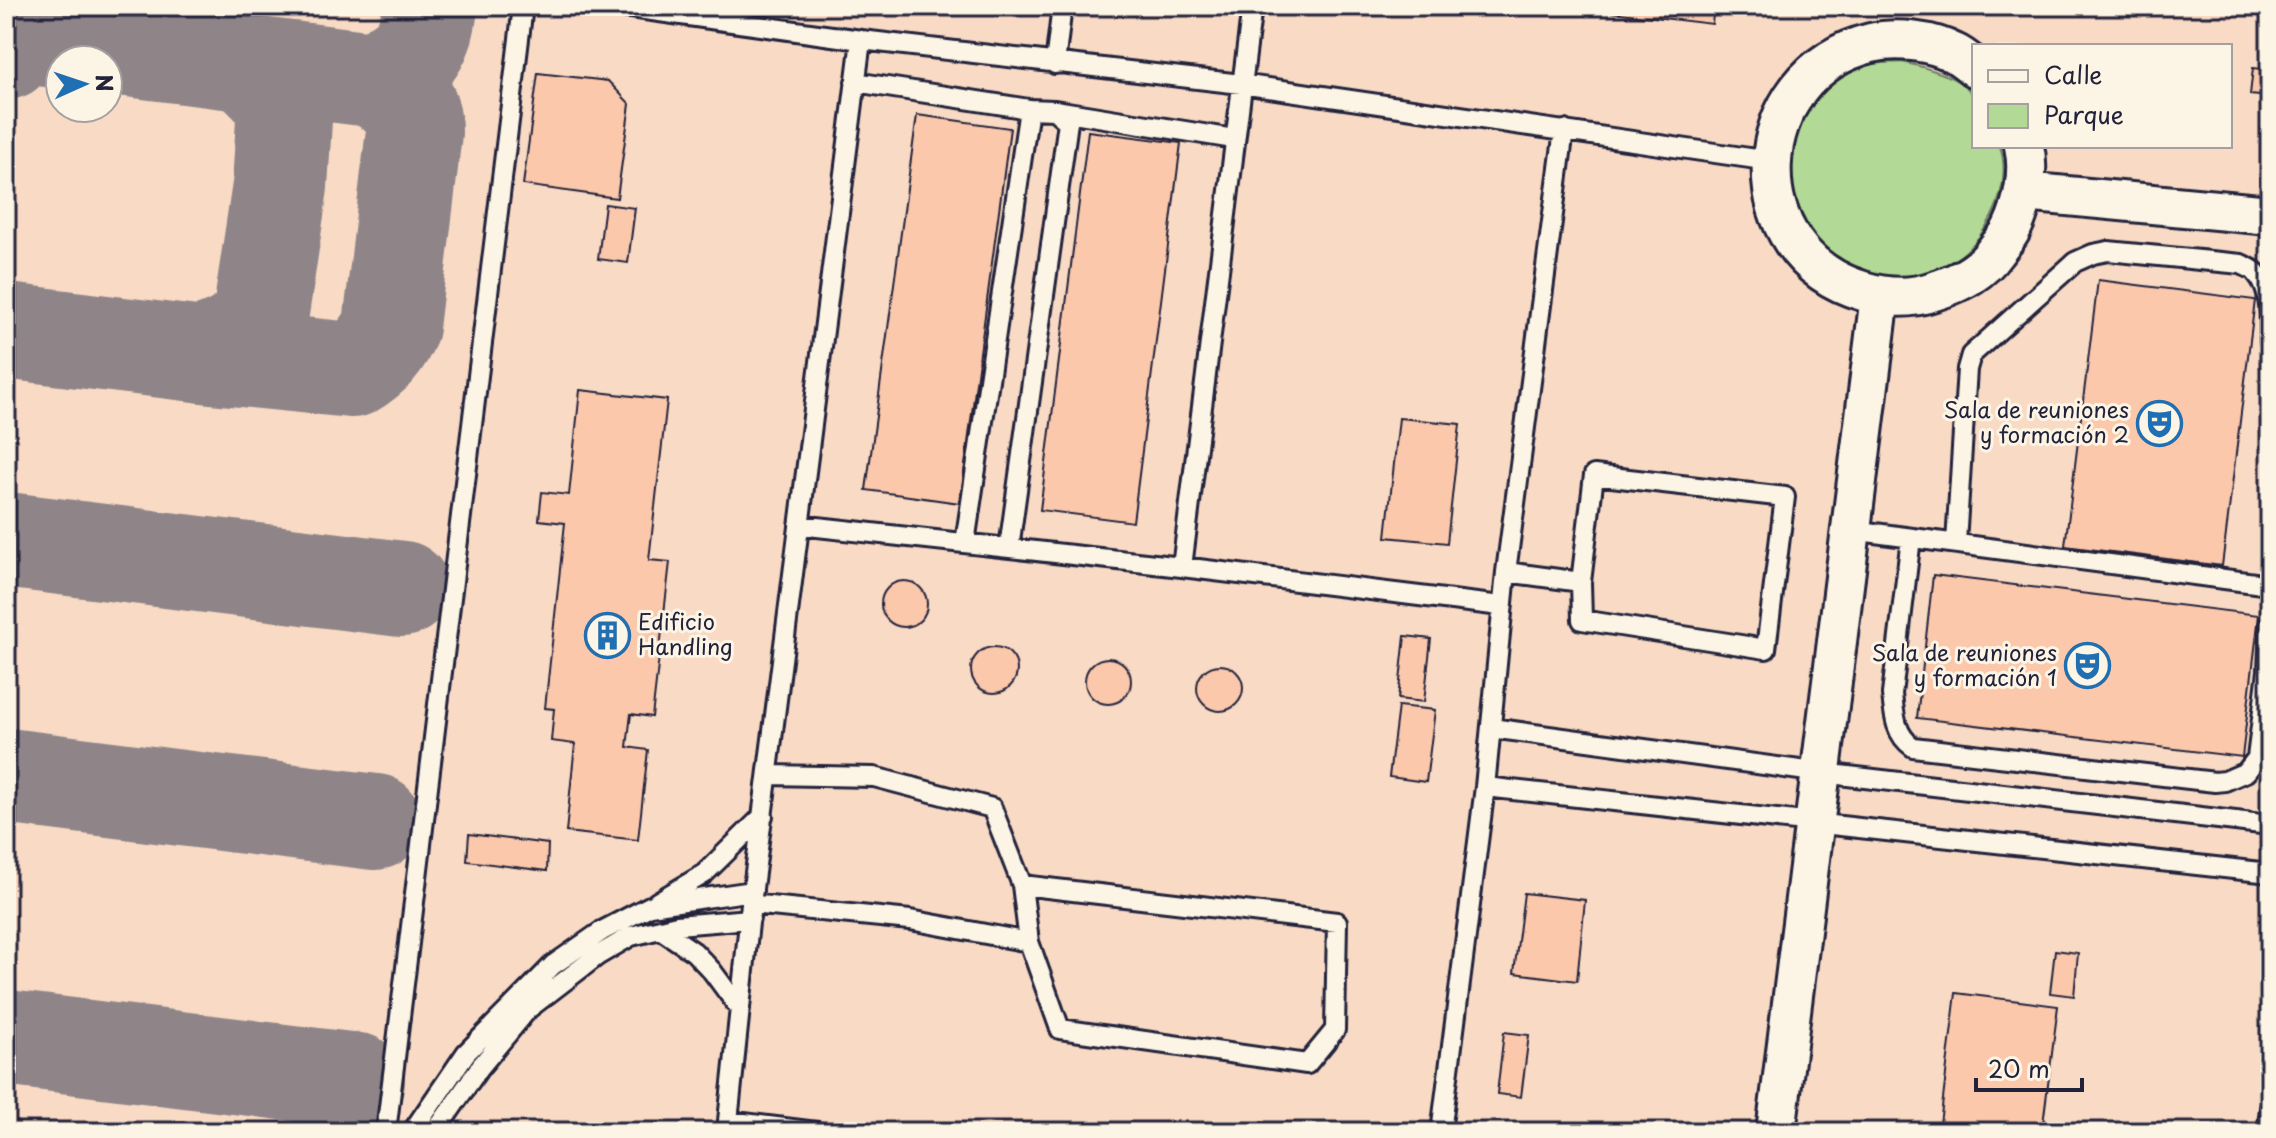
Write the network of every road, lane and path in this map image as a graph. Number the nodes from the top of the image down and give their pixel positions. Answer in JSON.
{"nodes":[{"id":1,"x":523,"y":6,"type":"edge"},
{"id":2,"x":616,"y":6,"type":"edge"},
{"id":3,"x":1062,"y":6,"type":"edge"},
{"id":4,"x":1252,"y":6,"type":"edge"},
{"id":5,"x":658,"y":8,"type":"edge"},
{"id":6,"x":861,"y":40,"type":"junction"},
{"id":7,"x":1055,"y":64,"type":"junction"},
{"id":8,"x":1972,"y":66,"type":"edge"},
{"id":9,"x":855,"y":82,"type":"junction"},
{"id":10,"x":1241,"y":84,"type":"junction"},
{"id":11,"x":1029,"y":109,"type":"junction"},
{"id":12,"x":1054,"y":110,"type":"junction"},
{"id":13,"x":1564,"y":130,"type":"junction"},
{"id":14,"x":1234,"y":139,"type":"junction"},
{"id":15,"x":2024,"y":148,"type":"edge"},
{"id":16,"x":1770,"y":161,"type":"junction"},
{"id":17,"x":2024,"y":192,"type":"junction"},
{"id":18,"x":2270,"y":215,"type":"edge"},
{"id":19,"x":1880,"y":296,"type":"junction"},
{"id":20,"x":2270,"y":342,"type":"edge"},
{"id":21,"x":799,"y":525,"type":"junction"},
{"id":22,"x":1852,"y":530,"type":"junction"},
{"id":23,"x":1911,"y":538,"type":"junction"},
{"id":24,"x":965,"y":543,"type":"junction"},
{"id":25,"x":1956,"y":543,"type":"junction"},
{"id":26,"x":1009,"y":548,"type":"junction"},
{"id":27,"x":1182,"y":567,"type":"junction"},
{"id":28,"x":1506,"y":572,"type":"junction"},
{"id":29,"x":1581,"y":582,"type":"junction"},
{"id":30,"x":2270,"y":585,"type":"edge"},
{"id":31,"x":1501,"y":606,"type":"junction"},
{"id":32,"x":2270,"y":624,"type":"edge"},
{"id":33,"x":1491,"y":728,"type":"junction"},
{"id":34,"x":1822,"y":773,"type":"junction"},
{"id":35,"x":768,"y":775,"type":"junction"},
{"id":36,"x":1485,"y":787,"type":"junction"},
{"id":37,"x":763,"y":816,"type":"junction"},
{"id":38,"x":1815,"y":824,"type":"junction"},
{"id":39,"x":2270,"y":825,"type":"edge"},
{"id":40,"x":2270,"y":873,"type":"edge"},
{"id":41,"x":1022,"y":885,"type":"junction"},
{"id":42,"x":751,"y":905,"type":"junction"},
{"id":43,"x":650,"y":906,"type":"junction"},
{"id":44,"x":660,"y":929,"type":"junction"},
{"id":45,"x":1029,"y":942,"type":"junction"},
{"id":46,"x":740,"y":1009,"type":"junction"},
{"id":47,"x":2270,"y":1109,"type":"edge"},
{"id":48,"x":386,"y":1132,"type":"edge"},
{"id":49,"x":412,"y":1132,"type":"edge"},
{"id":50,"x":435,"y":1132,"type":"edge"},
{"id":51,"x":817,"y":1132,"type":"edge"},
{"id":52,"x":1441,"y":1132,"type":"edge"},
{"id":53,"x":1776,"y":1132,"type":"edge"},
{"id":54,"x":2267,"y":1132,"type":"edge"}],
"edges":[{"from":1,"to":48,"type":"lane"},
{"from":2,"to":5,"type":"lane"},
{"from":3,"to":7,"type":"lane"},
{"from":4,"to":10,"type":"lane"},
{"from":5,"to":6,"type":"lane"},
{"from":6,"to":7,"type":"lane"},
{"from":6,"to":9,"type":"lane"},
{"from":7,"to":10,"type":"lane"},
{"from":8,"to":16,"type":"street"},
{"from":9,"to":11,"type":"lane"},
{"from":9,"to":21,"type":"lane"},
{"from":10,"to":13,"type":"lane"},
{"from":10,"to":14,"type":"lane"},
{"from":11,"to":12,"type":"lane"},
{"from":11,"to":24,"type":"lane"},
{"from":12,"to":14,"type":"lane"},
{"from":12,"to":26,"type":"lane"},
{"from":13,"to":16,"type":"lane"},
{"from":13,"to":28,"type":"lane"},
{"from":14,"to":27,"type":"lane"},
{"from":15,"to":17,"type":"street"},
{"from":16,"to":19,"type":"street"},
{"from":17,"to":18,"type":"street"},
{"from":17,"to":19,"type":"street"},
{"from":19,"to":22,"type":"street"},
{"from":20,"to":25,"type":"lane"},
{"from":21,"to":24,"type":"lane"},
{"from":21,"to":35,"type":"lane"},
{"from":22,"to":23,"type":"lane"},
{"from":22,"to":34,"type":"street"},
{"from":23,"to":25,"type":"lane"},
{"from":23,"to":32,"type":"lane"},
{"from":24,"to":26,"type":"lane"},
{"from":25,"to":30,"type":"lane"},
{"from":26,"to":27,"type":"lane"},
{"from":27,"to":31,"type":"lane"},
{"from":28,"to":29,"type":"lane"},
{"from":28,"to":31,"type":"lane"},
{"from":29,"to":29,"type":"lane"},
{"from":31,"to":33,"type":"lane"},
{"from":33,"to":34,"type":"lane"},
{"from":33,"to":36,"type":"lane"},
{"from":34,"to":38,"type":"street"},
{"from":34,"to":39,"type":"lane"},
{"from":35,"to":37,"type":"lane"},
{"from":35,"to":41,"type":"lane"},
{"from":36,"to":38,"type":"lane"},
{"from":36,"to":52,"type":"lane"},
{"from":37,"to":42,"type":"lane"},
{"from":37,"to":43,"type":"lane"},
{"from":38,"to":40,"type":"lane"},
{"from":38,"to":53,"type":"street"},
{"from":41,"to":45,"type":"lane"},
{"from":41,"to":45,"type":"lane"},
{"from":42,"to":43,"type":"lane"},
{"from":42,"to":44,"type":"lane"},
{"from":42,"to":45,"type":"lane"},
{"from":42,"to":46,"type":"lane"},
{"from":43,"to":49,"type":"lane"},
{"from":44,"to":46,"type":"lane"},
{"from":44,"to":50,"type":"lane"},
{"from":46,"to":51,"type":"lane"},
{"from":47,"to":54,"type":"lane"}]}
